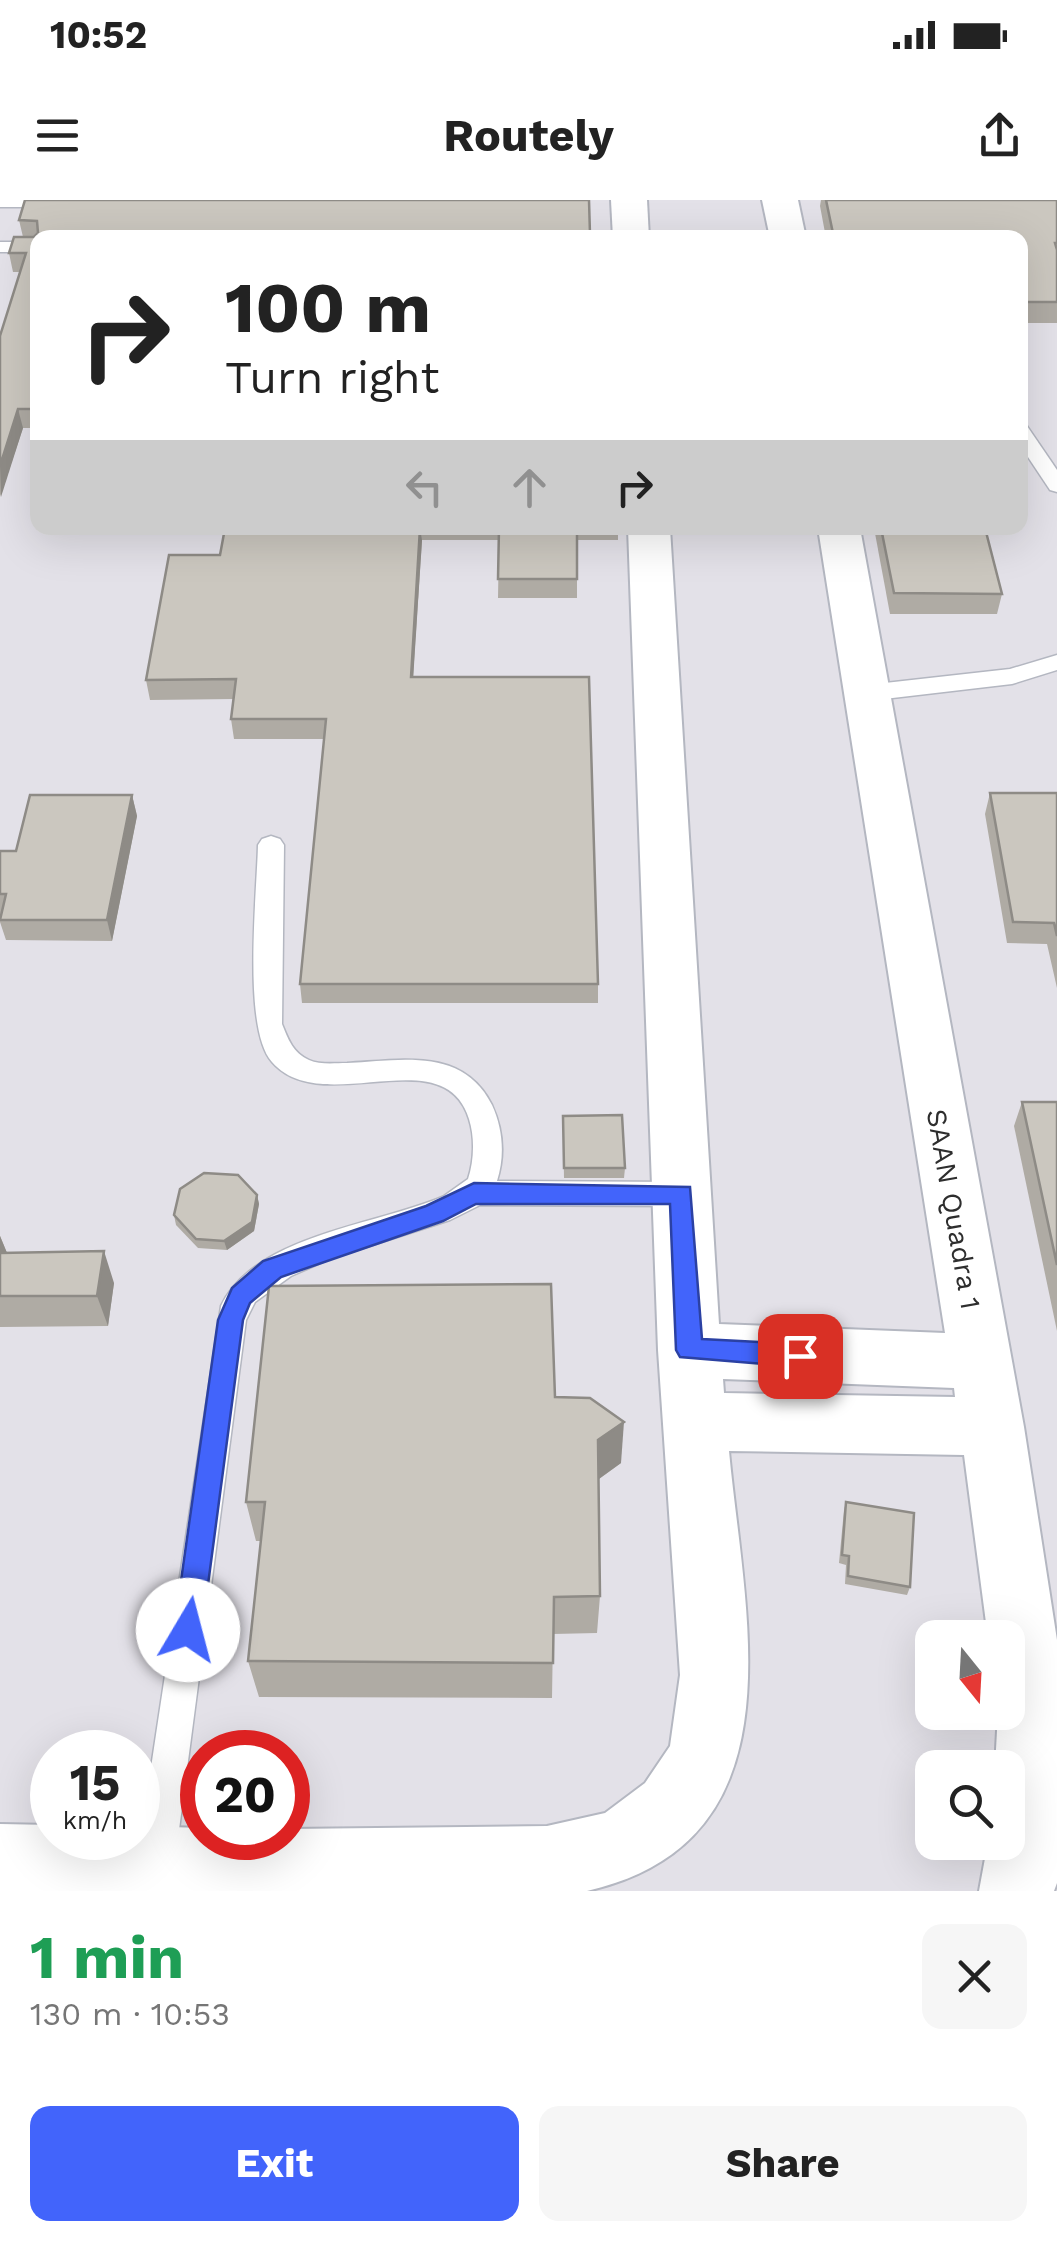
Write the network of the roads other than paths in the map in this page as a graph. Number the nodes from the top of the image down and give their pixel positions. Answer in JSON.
{"nodes":[{"id":1,"x":629,"y":200,"type":"edge"},
{"id":2,"x":780,"y":200,"type":"edge"},
{"id":3,"x":0,"y":202,"type":"edge"},
{"id":4,"x":79,"y":202,"type":"edge"},
{"id":5,"x":631,"y":230,"type":"edge"},
{"id":6,"x":786,"y":230,"type":"edge"},
{"id":7,"x":0,"y":247,"type":"edge"},
{"id":8,"x":30,"y":247,"type":"edge"},
{"id":9,"x":1028,"y":442,"type":"edge"},
{"id":10,"x":1057,"y":486,"type":"edge"},
{"id":11,"x":649,"y":535,"type":"edge"},
{"id":12,"x":840,"y":535,"type":"edge"},
{"id":13,"x":1057,"y":662,"type":"edge"},
{"id":14,"x":867,"y":693,"type":"junction"},
{"id":15,"x":271,"y":845,"type":"dead end"},
{"id":16,"x":474,"y":1194,"type":"junction"},
{"id":17,"x":681,"y":1194,"type":"junction"},
{"id":18,"x":689,"y":1350,"type":"junction"},
{"id":19,"x":980,"y":1362,"type":"junction"},
{"id":20,"x":696,"y":1421,"type":"junction"},
{"id":21,"x":992,"y":1427,"type":"junction"},
{"id":22,"x":156,"y":1862,"type":"junction"},
{"id":23,"x":33,"y":1871,"type":"edge"},
{"id":24,"x":1016,"y":1891,"type":"edge"}],
"edges":[{"from":1,"to":5,"type":"street"},
{"from":2,"to":6,"type":"street"},
{"from":3,"to":4,"type":"lane"},
{"from":7,"to":8,"type":"lane"},
{"from":9,"to":10,"type":"lane"},
{"from":11,"to":17,"type":"street"},
{"from":12,"to":14,"type":"street","name":"SAAN Quadra 1"},
{"from":13,"to":14,"type":"lane"},
{"from":14,"to":19,"type":"street","name":"SAAN Quadra 1"},
{"from":15,"to":16,"type":"lane"},
{"from":16,"to":17,"type":"lane"},
{"from":16,"to":22,"type":"lane"},
{"from":17,"to":18,"type":"street"},
{"from":18,"to":19,"type":"street"},
{"from":18,"to":20,"type":"street"},
{"from":19,"to":21,"type":"street","name":"SAAN Quadra 1"},
{"from":20,"to":21,"type":"street"},
{"from":20,"to":22,"type":"street"},
{"from":21,"to":24,"type":"street","name":"SAAN Quadra 1"},
{"from":22,"to":23,"type":"street"}]}
